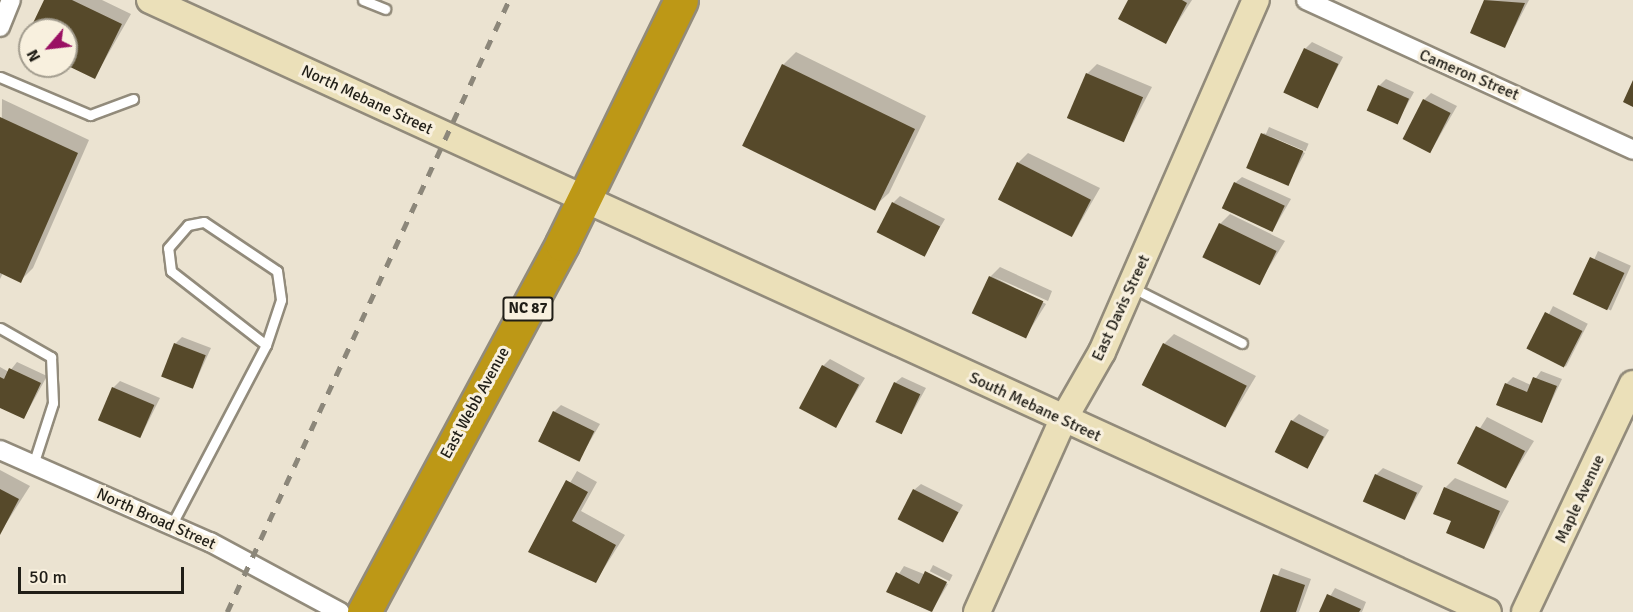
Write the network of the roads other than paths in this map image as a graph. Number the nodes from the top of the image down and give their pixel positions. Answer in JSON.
{"nodes":[{"id":1,"x":11,"y":0,"type":"edge"},
{"id":2,"x":150,"y":0,"type":"edge"},
{"id":3,"x":363,"y":0,"type":"edge"},
{"id":4,"x":681,"y":0,"type":"edge"},
{"id":5,"x":1256,"y":0,"type":"edge"},
{"id":6,"x":1305,"y":0,"type":"edge"},
{"id":7,"x":385,"y":9,"type":"dead end"},
{"id":8,"x":0,"y":27,"type":"edge"},
{"id":9,"x":0,"y":77,"type":"edge"},
{"id":10,"x":133,"y":99,"type":"dead end"},
{"id":11,"x":1633,"y":150,"type":"edge"},
{"id":12,"x":583,"y":201,"type":"junction"},
{"id":13,"x":1131,"y":287,"type":"junction"},
{"id":14,"x":0,"y":328,"type":"edge"},
{"id":15,"x":1242,"y":344,"type":"dead end"},
{"id":16,"x":266,"y":345,"type":"junction"},
{"id":17,"x":1633,"y":384,"type":"edge"},
{"id":18,"x":1063,"y":420,"type":"junction"},
{"id":19,"x":0,"y":450,"type":"edge"},
{"id":20,"x":33,"y":465,"type":"junction"},
{"id":21,"x":172,"y":524,"type":"junction"},
{"id":22,"x":340,"y":612,"type":"edge"},
{"id":23,"x":364,"y":612,"type":"edge"},
{"id":24,"x":976,"y":612,"type":"edge"},
{"id":25,"x":1488,"y":612,"type":"edge"},
{"id":26,"x":1525,"y":612,"type":"edge"}],
"edges":[{"from":1,"to":8,"type":"street"},
{"from":2,"to":12,"type":"street","name":"North Mebane Street"},
{"from":3,"to":7,"type":"lane"},
{"from":4,"to":12,"type":"highway","name":"East Webb Avenue","number":"NC 87"},
{"from":5,"to":13,"type":"street","name":"East Davis Street"},
{"from":6,"to":11,"type":"street","name":"Cameron Street"},
{"from":9,"to":10,"type":"lane"},
{"from":12,"to":18,"type":"street","name":"South Mebane Street"},
{"from":12,"to":23,"type":"highway","name":"East Webb Avenue","number":"NC 87"},
{"from":13,"to":15,"type":"lane"},
{"from":13,"to":18,"type":"street","name":"East Davis Street"},
{"from":14,"to":20,"type":"lane"},
{"from":16,"to":16,"type":"lane"},
{"from":16,"to":21,"type":"lane"},
{"from":17,"to":26,"type":"street","name":"Maple Avenue"},
{"from":18,"to":24,"type":"street","name":"East Davis Street"},
{"from":18,"to":25,"type":"street","name":"South Mebane Street"},
{"from":19,"to":20,"type":"street","name":"North Broad Street"},
{"from":20,"to":21,"type":"street","name":"North Broad Street"},
{"from":21,"to":22,"type":"street","name":"North Broad Street"}]}
